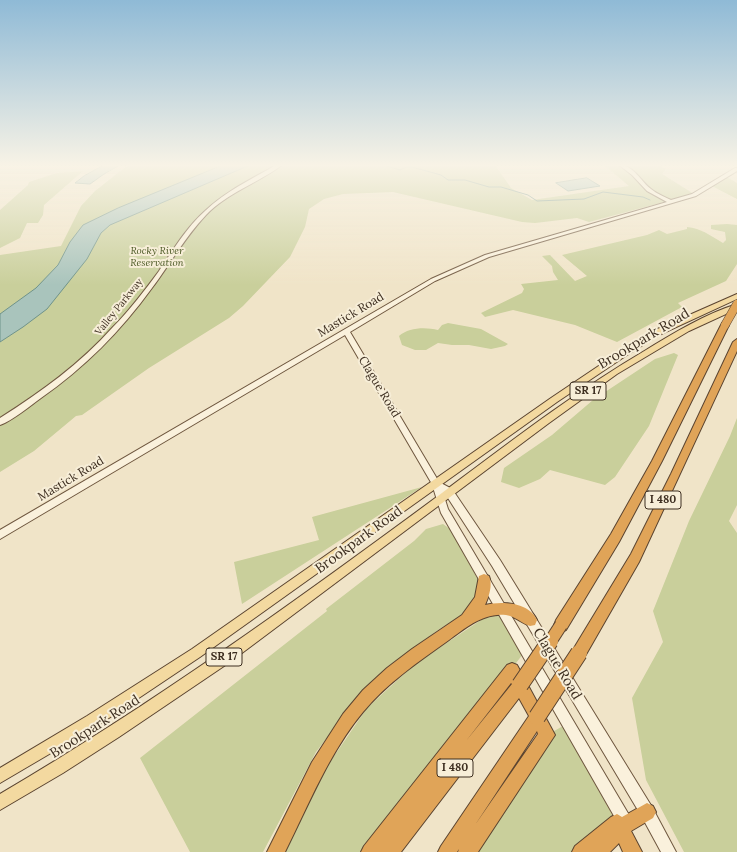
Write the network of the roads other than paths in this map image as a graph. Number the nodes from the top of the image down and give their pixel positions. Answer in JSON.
{"nodes":[{"id":1,"x":215,"y":205,"type":"edge"},
{"id":2,"x":662,"y":205,"type":"edge"},
{"id":3,"x":737,"y":296,"type":"edge"},
{"id":4,"x":737,"y":305,"type":"edge"},
{"id":5,"x":346,"y":331,"type":"junction"},
{"id":6,"x":737,"y":342,"type":"edge"},
{"id":7,"x":0,"y":422,"type":"edge"},
{"id":8,"x":436,"y":484,"type":"junction"},
{"id":9,"x":445,"y":496,"type":"junction"},
{"id":10,"x":0,"y":535,"type":"edge"},
{"id":11,"x":484,"y":580,"type":"junction"},
{"id":12,"x":500,"y":608,"type":"junction"},
{"id":13,"x":530,"y":620,"type":"junction"},
{"id":14,"x":463,"y":623,"type":"junction"},
{"id":15,"x":0,"y":776,"type":"edge"},
{"id":16,"x":0,"y":802,"type":"edge"},
{"id":17,"x":647,"y":812,"type":"junction"},
{"id":18,"x":623,"y":826,"type":"junction"},
{"id":19,"x":276,"y":852,"type":"edge"},
{"id":20,"x":370,"y":852,"type":"edge"},
{"id":21,"x":390,"y":852,"type":"edge"},
{"id":22,"x":447,"y":852,"type":"edge"},
{"id":23,"x":467,"y":852,"type":"edge"},
{"id":24,"x":581,"y":852,"type":"edge"},
{"id":25,"x":597,"y":852,"type":"edge"},
{"id":26,"x":633,"y":852,"type":"edge"},
{"id":27,"x":642,"y":852,"type":"edge"},
{"id":28,"x":669,"y":852,"type":"edge"}],
"edges":[{"from":1,"to":7,"type":"street","name":"Valley Parkway"},
{"from":2,"to":5,"type":"street","name":"Mastick Road"},
{"from":3,"to":8,"type":"main road","name":"Brookpark Road","number":"SR 17"},
{"from":4,"to":9,"type":"main road","name":"Brookpark Road","number":"SR 17"},
{"from":4,"to":21,"type":"highway","number":"I 480","bridge":true},
{"from":5,"to":8,"type":"street","name":"Clague Road"},
{"from":5,"to":10,"type":"street","name":"Mastick Road"},
{"from":6,"to":22,"type":"highway","number":"I 480","bridge":true},
{"from":8,"to":9,"type":"street","name":"Clague Road"},
{"from":8,"to":15,"type":"main road","name":"Brookpark Road","number":"SR 17"},
{"from":9,"to":11,"type":"street","name":"Clague Road"},
{"from":9,"to":13,"type":"street","name":"Clague Road"},
{"from":9,"to":16,"type":"main road","name":"Brookpark Road","number":"SR 17"},
{"from":11,"to":12,"type":"street","name":"Clague Road"},
{"from":11,"to":14,"type":"highway"},
{"from":12,"to":13,"type":"highway"},
{"from":12,"to":14,"type":"highway"},
{"from":12,"to":18,"type":"street","name":"Clague Road"},
{"from":13,"to":17,"type":"street","name":"Clague Road"},
{"from":14,"to":19,"type":"highway"},
{"from":17,"to":18,"type":"highway"},
{"from":17,"to":28,"type":"street","name":"Clague Road"},
{"from":18,"to":24,"type":"highway"},
{"from":18,"to":25,"type":"highway"},
{"from":18,"to":26,"type":"highway"},
{"from":18,"to":27,"type":"street","name":"Clague Road"},
{"from":20,"to":23,"type":"highway"}]}
